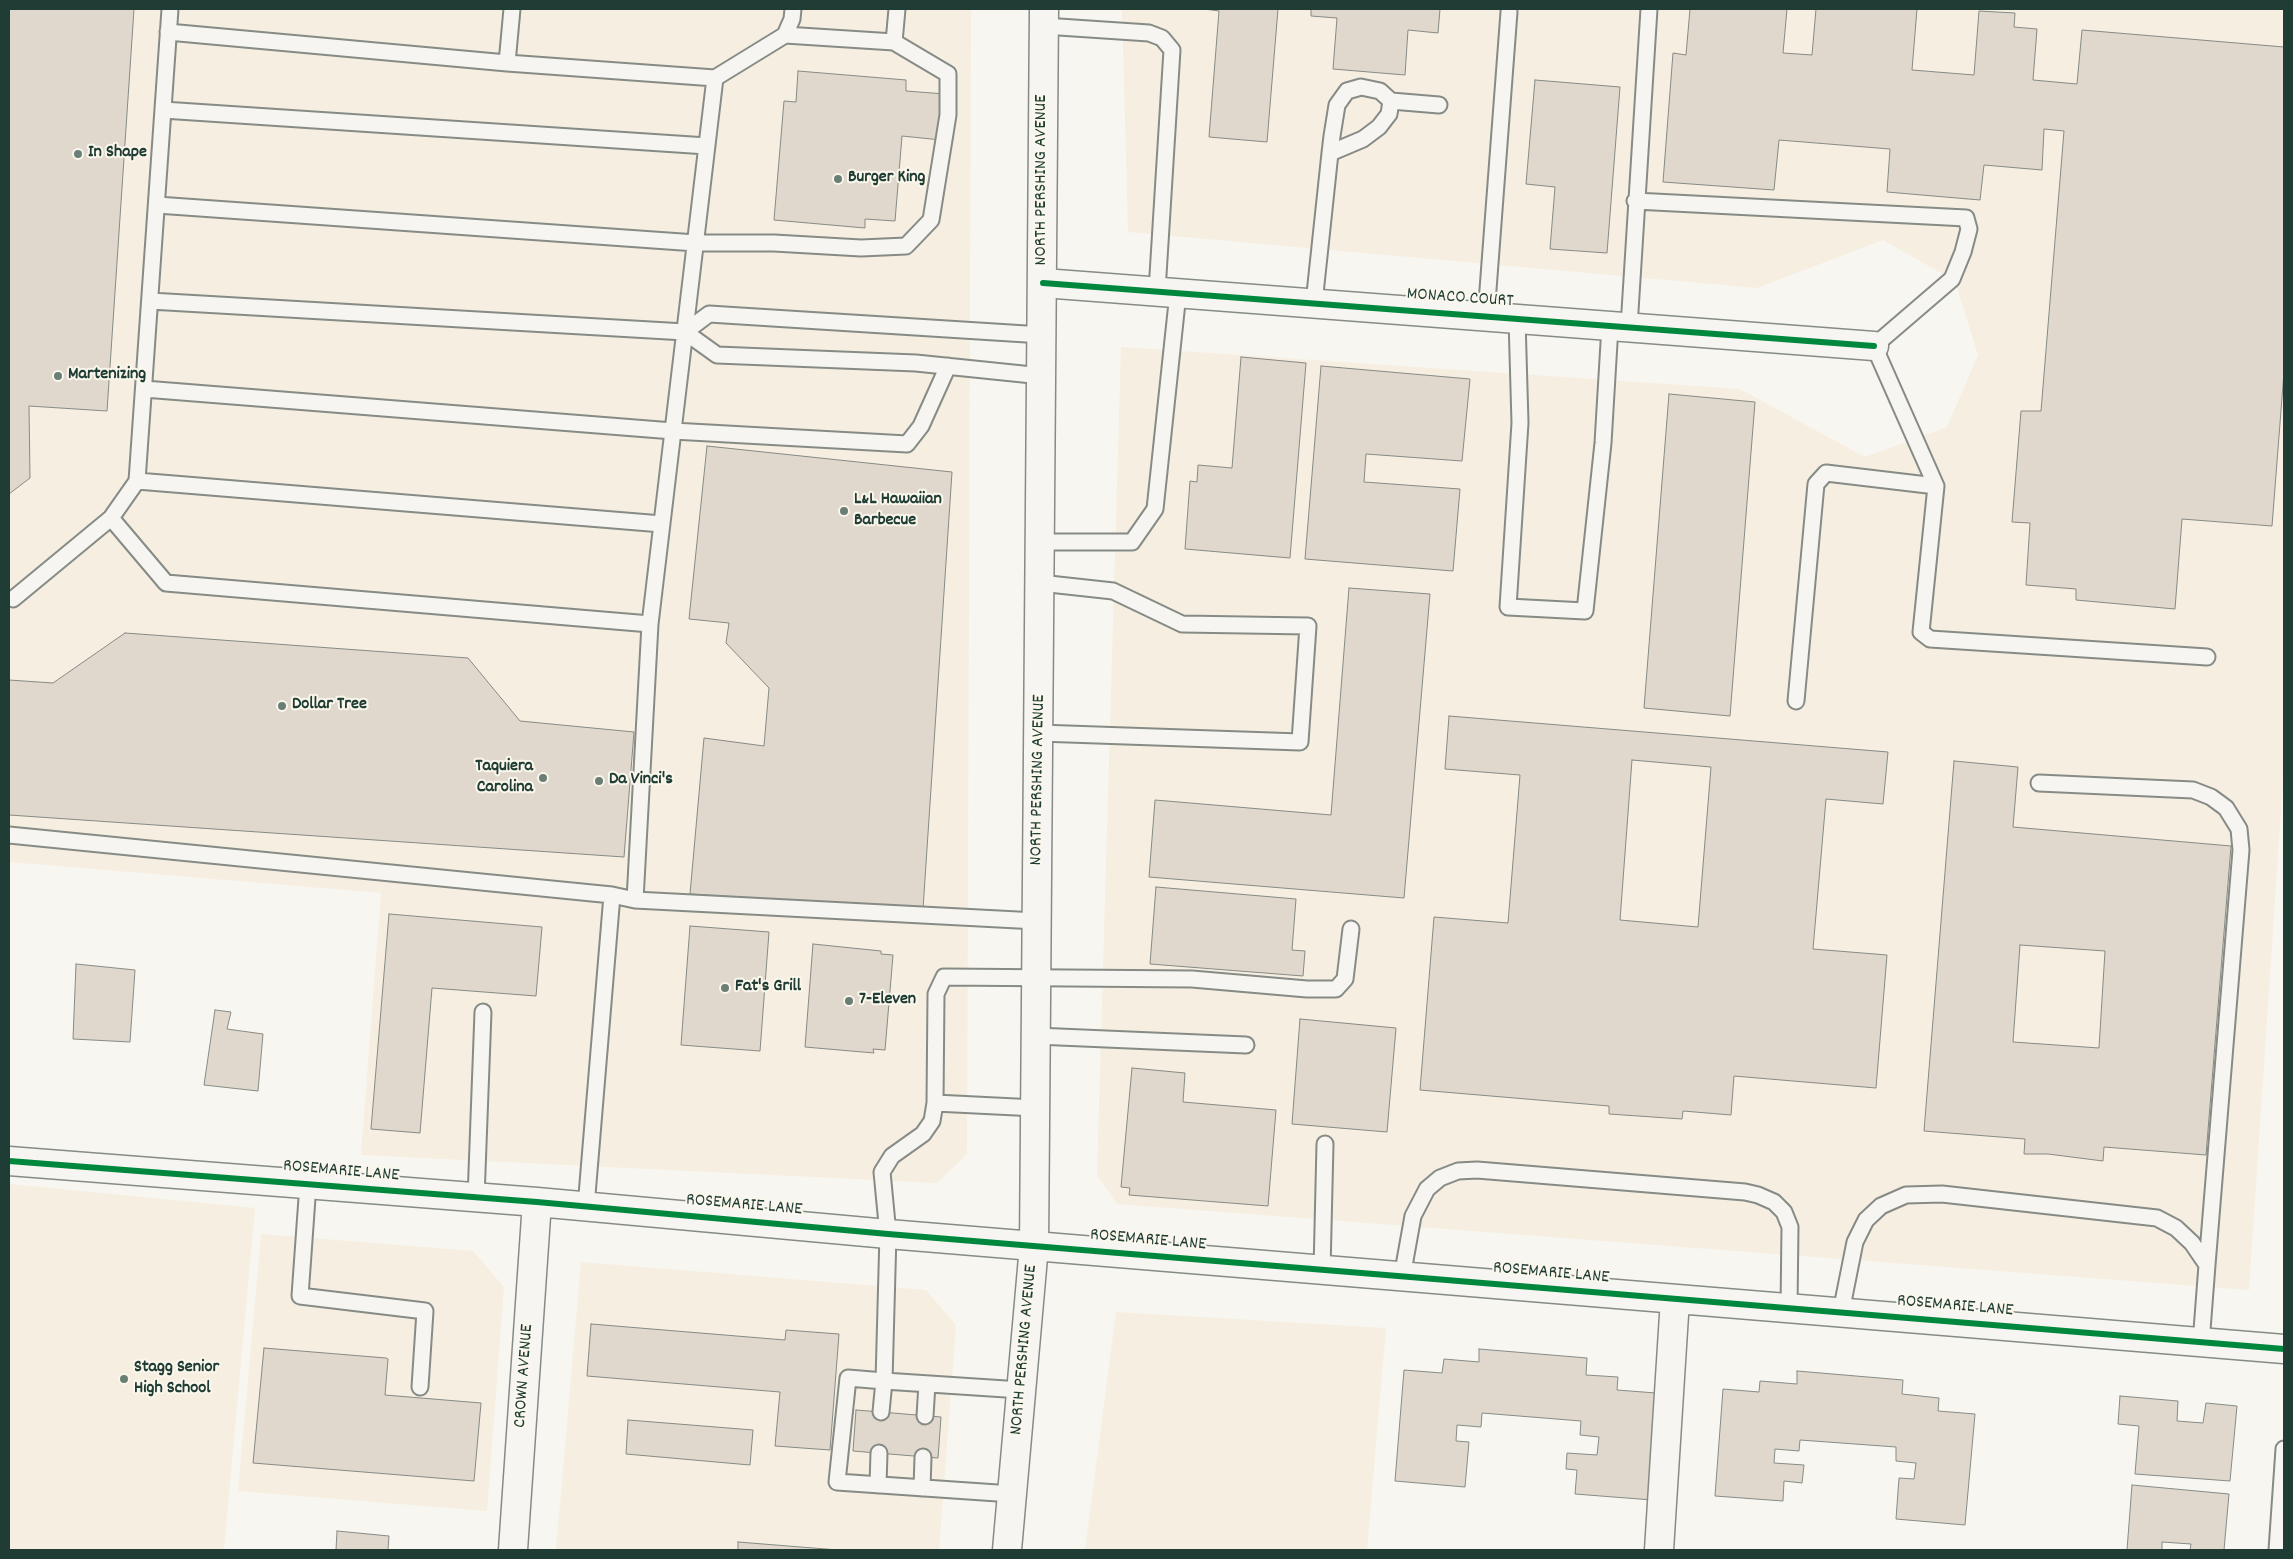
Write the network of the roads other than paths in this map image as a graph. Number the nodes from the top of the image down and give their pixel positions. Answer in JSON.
{"nodes":[{"id":1,"x":170,"y":9,"type":"edge"},
{"id":2,"x":512,"y":9,"type":"edge"},
{"id":3,"x":793,"y":9,"type":"edge"},
{"id":4,"x":897,"y":9,"type":"edge"},
{"id":5,"x":1649,"y":9,"type":"edge"},
{"id":6,"x":1509,"y":12,"type":"dead end"},
{"id":7,"x":1044,"y":17,"type":"edge"},
{"id":8,"x":168,"y":32,"type":"junction"},
{"id":9,"x":785,"y":35,"type":"junction"},
{"id":10,"x":894,"y":42,"type":"junction"},
{"id":11,"x":507,"y":62,"type":"junction"},
{"id":12,"x":715,"y":78,"type":"junction"},
{"id":13,"x":1391,"y":101,"type":"junction"},
{"id":14,"x":1439,"y":105,"type":"dead end"},
{"id":15,"x":163,"y":110,"type":"junction"},
{"id":16,"x":708,"y":146,"type":"junction"},
{"id":17,"x":1330,"y":153,"type":"junction"},
{"id":18,"x":1636,"y":201,"type":"junction"},
{"id":19,"x":157,"y":205,"type":"junction"},
{"id":20,"x":696,"y":243,"type":"junction"},
{"id":21,"x":1043,"y":283,"type":"junction"},
{"id":22,"x":1168,"y":292,"type":"junction"},
{"id":23,"x":150,"y":301,"type":"junction"},
{"id":24,"x":1314,"y":303,"type":"junction"},
{"id":25,"x":1486,"y":316,"type":"junction"},
{"id":26,"x":1517,"y":319,"type":"junction"},
{"id":27,"x":1619,"y":327,"type":"junction"},
{"id":28,"x":685,"y":332,"type":"junction"},
{"id":29,"x":1042,"y":336,"type":"junction"},
{"id":30,"x":1874,"y":346,"type":"junction"},
{"id":31,"x":948,"y":366,"type":"junction"},
{"id":32,"x":1042,"y":376,"type":"junction"},
{"id":33,"x":144,"y":389,"type":"junction"},
{"id":34,"x":673,"y":431,"type":"junction"},
{"id":35,"x":137,"y":481,"type":"junction"},
{"id":36,"x":1936,"y":486,"type":"junction"},
{"id":37,"x":111,"y":518,"type":"junction"},
{"id":38,"x":662,"y":524,"type":"junction"},
{"id":39,"x":1041,"y":542,"type":"junction"},
{"id":40,"x":1040,"y":583,"type":"junction"},
{"id":41,"x":12,"y":599,"type":"dead end"},
{"id":42,"x":650,"y":624,"type":"junction"},
{"id":43,"x":2207,"y":658,"type":"dead end"},
{"id":44,"x":1796,"y":701,"type":"dead end"},
{"id":45,"x":1039,"y":733,"type":"junction"},
{"id":46,"x":2039,"y":783,"type":"dead end"},
{"id":47,"x":9,"y":835,"type":"edge"},
{"id":48,"x":612,"y":895,"type":"junction"},
{"id":49,"x":635,"y":900,"type":"junction"},
{"id":50,"x":1037,"y":921,"type":"junction"},
{"id":51,"x":1350,"y":929,"type":"dead end"},
{"id":52,"x":1037,"y":977,"type":"junction"},
{"id":53,"x":483,"y":1012,"type":"dead end"},
{"id":54,"x":1036,"y":1036,"type":"junction"},
{"id":55,"x":1246,"y":1045,"type":"dead end"},
{"id":56,"x":935,"y":1103,"type":"junction"},
{"id":57,"x":1036,"y":1108,"type":"junction"},
{"id":58,"x":1326,"y":1144,"type":"dead end"},
{"id":59,"x":9,"y":1161,"type":"edge"},
{"id":60,"x":308,"y":1184,"type":"junction"},
{"id":61,"x":476,"y":1198,"type":"junction"},
{"id":62,"x":536,"y":1202,"type":"junction"},
{"id":63,"x":586,"y":1207,"type":"junction"},
{"id":64,"x":888,"y":1234,"type":"junction"},
{"id":65,"x":1034,"y":1246,"type":"junction"},
{"id":66,"x":2207,"y":1265,"type":"junction"},
{"id":67,"x":1322,"y":1270,"type":"junction"},
{"id":68,"x":1402,"y":1277,"type":"junction"},
{"id":69,"x":1675,"y":1299,"type":"junction"},
{"id":70,"x":1789,"y":1308,"type":"junction"},
{"id":71,"x":1841,"y":1312,"type":"junction"},
{"id":72,"x":2201,"y":1343,"type":"junction"},
{"id":73,"x":2284,"y":1349,"type":"edge"},
{"id":74,"x":884,"y":1381,"type":"junction"},
{"id":75,"x":927,"y":1384,"type":"junction"},
{"id":76,"x":420,"y":1387,"type":"dead end"},
{"id":77,"x":1021,"y":1390,"type":"junction"},
{"id":78,"x":881,"y":1412,"type":"dead end"},
{"id":79,"x":925,"y":1416,"type":"dead end"},
{"id":80,"x":2284,"y":1449,"type":"edge"},
{"id":81,"x":879,"y":1453,"type":"dead end"},
{"id":82,"x":923,"y":1456,"type":"dead end"},
{"id":83,"x":878,"y":1485,"type":"junction"},
{"id":84,"x":922,"y":1488,"type":"junction"},
{"id":85,"x":1012,"y":1494,"type":"junction"},
{"id":86,"x":513,"y":1550,"type":"edge"},
{"id":87,"x":1007,"y":1550,"type":"edge"},
{"id":88,"x":1659,"y":1550,"type":"edge"},
{"id":89,"x":2277,"y":1550,"type":"edge"}],
"edges":[{"from":1,"to":8,"type":"lane"},
{"from":2,"to":11,"type":"lane"},
{"from":3,"to":9,"type":"lane"},
{"from":4,"to":10,"type":"lane"},
{"from":5,"to":18,"type":"lane"},
{"from":6,"to":25,"type":"lane"},
{"from":7,"to":21,"type":"street","name":"NORTH PERSHING AVENUE"},
{"from":7,"to":22,"type":"lane"},
{"from":8,"to":11,"type":"lane"},
{"from":8,"to":15,"type":"lane"},
{"from":9,"to":10,"type":"lane"},
{"from":9,"to":12,"type":"lane"},
{"from":10,"to":20,"type":"lane"},
{"from":11,"to":12,"type":"lane"},
{"from":12,"to":16,"type":"lane"},
{"from":13,"to":14,"type":"lane"},
{"from":13,"to":17,"type":"lane"},
{"from":13,"to":17,"type":"lane"},
{"from":15,"to":16,"type":"lane"},
{"from":15,"to":19,"type":"lane"},
{"from":16,"to":20,"type":"lane"},
{"from":17,"to":24,"type":"lane"},
{"from":18,"to":27,"type":"lane"},
{"from":18,"to":30,"type":"lane"},
{"from":19,"to":20,"type":"lane"},
{"from":19,"to":23,"type":"lane"},
{"from":20,"to":28,"type":"lane"},
{"from":21,"to":22,"type":"street","name":"MONACO COURT"},
{"from":21,"to":29,"type":"street","name":"NORTH PERSHING AVENUE"},
{"from":22,"to":24,"type":"street","name":"MONACO COURT"},
{"from":22,"to":39,"type":"lane"},
{"from":23,"to":28,"type":"lane"},
{"from":23,"to":33,"type":"lane"},
{"from":24,"to":25,"type":"street","name":"MONACO COURT"},
{"from":25,"to":26,"type":"street","name":"MONACO COURT"},
{"from":26,"to":27,"type":"street","name":"MONACO COURT"},
{"from":26,"to":27,"type":"lane"},
{"from":27,"to":30,"type":"street","name":"MONACO COURT"},
{"from":28,"to":29,"type":"lane"},
{"from":28,"to":31,"type":"lane"},
{"from":28,"to":34,"type":"lane"},
{"from":29,"to":32,"type":"street","name":"NORTH PERSHING AVENUE"},
{"from":30,"to":36,"type":"lane"},
{"from":31,"to":32,"type":"lane"},
{"from":31,"to":34,"type":"lane"},
{"from":32,"to":39,"type":"street","name":"NORTH PERSHING AVENUE"},
{"from":33,"to":34,"type":"lane"},
{"from":33,"to":35,"type":"lane"},
{"from":34,"to":38,"type":"lane"},
{"from":35,"to":37,"type":"lane"},
{"from":35,"to":38,"type":"lane"},
{"from":36,"to":43,"type":"lane"},
{"from":36,"to":44,"type":"lane"},
{"from":37,"to":41,"type":"lane"},
{"from":37,"to":42,"type":"lane"},
{"from":38,"to":42,"type":"lane"},
{"from":39,"to":40,"type":"street","name":"NORTH PERSHING AVENUE"},
{"from":40,"to":45,"type":"street","name":"NORTH PERSHING AVENUE"},
{"from":40,"to":45,"type":"lane"},
{"from":42,"to":49,"type":"lane"},
{"from":45,"to":50,"type":"street","name":"NORTH PERSHING AVENUE"},
{"from":46,"to":66,"type":"lane"},
{"from":47,"to":48,"type":"lane"},
{"from":48,"to":49,"type":"lane"},
{"from":48,"to":63,"type":"lane"},
{"from":49,"to":50,"type":"lane"},
{"from":50,"to":52,"type":"street","name":"NORTH PERSHING AVENUE"},
{"from":51,"to":52,"type":"lane"},
{"from":52,"to":54,"type":"street","name":"NORTH PERSHING AVENUE"},
{"from":52,"to":56,"type":"lane"},
{"from":53,"to":61,"type":"lane"},
{"from":54,"to":55,"type":"lane"},
{"from":54,"to":57,"type":"street","name":"NORTH PERSHING AVENUE"},
{"from":56,"to":57,"type":"lane"},
{"from":56,"to":64,"type":"lane"},
{"from":57,"to":65,"type":"street","name":"NORTH PERSHING AVENUE"},
{"from":58,"to":67,"type":"lane"},
{"from":59,"to":60,"type":"street","name":"ROSEMARIE LANE"},
{"from":60,"to":61,"type":"street","name":"ROSEMARIE LANE"},
{"from":60,"to":76,"type":"lane"},
{"from":61,"to":62,"type":"street","name":"ROSEMARIE LANE"},
{"from":62,"to":63,"type":"street","name":"ROSEMARIE LANE"},
{"from":62,"to":86,"type":"street","name":"CROWN AVENUE"},
{"from":63,"to":64,"type":"street","name":"ROSEMARIE LANE"},
{"from":64,"to":65,"type":"street","name":"ROSEMARIE LANE"},
{"from":64,"to":74,"type":"lane"},
{"from":65,"to":67,"type":"street","name":"ROSEMARIE LANE"},
{"from":65,"to":77,"type":"street","name":"NORTH PERSHING AVENUE"},
{"from":66,"to":71,"type":"lane"},
{"from":66,"to":72,"type":"lane"},
{"from":67,"to":68,"type":"street","name":"ROSEMARIE LANE"},
{"from":68,"to":69,"type":"street","name":"ROSEMARIE LANE"},
{"from":68,"to":70,"type":"lane"},
{"from":69,"to":70,"type":"street","name":"ROSEMARIE LANE"},
{"from":69,"to":88,"type":"street"},
{"from":70,"to":71,"type":"street","name":"ROSEMARIE LANE"},
{"from":71,"to":72,"type":"street","name":"ROSEMARIE LANE"},
{"from":72,"to":73,"type":"street","name":"ROSEMARIE LANE"},
{"from":74,"to":75,"type":"lane"},
{"from":74,"to":78,"type":"lane"},
{"from":74,"to":83,"type":"lane"},
{"from":75,"to":77,"type":"lane"},
{"from":75,"to":79,"type":"lane"},
{"from":77,"to":85,"type":"street","name":"NORTH PERSHING AVENUE"},
{"from":80,"to":89,"type":"lane"},
{"from":81,"to":83,"type":"lane"},
{"from":82,"to":84,"type":"lane"},
{"from":83,"to":84,"type":"lane"},
{"from":84,"to":85,"type":"lane"},
{"from":85,"to":87,"type":"street","name":"NORTH PERSHING AVENUE"}]}
